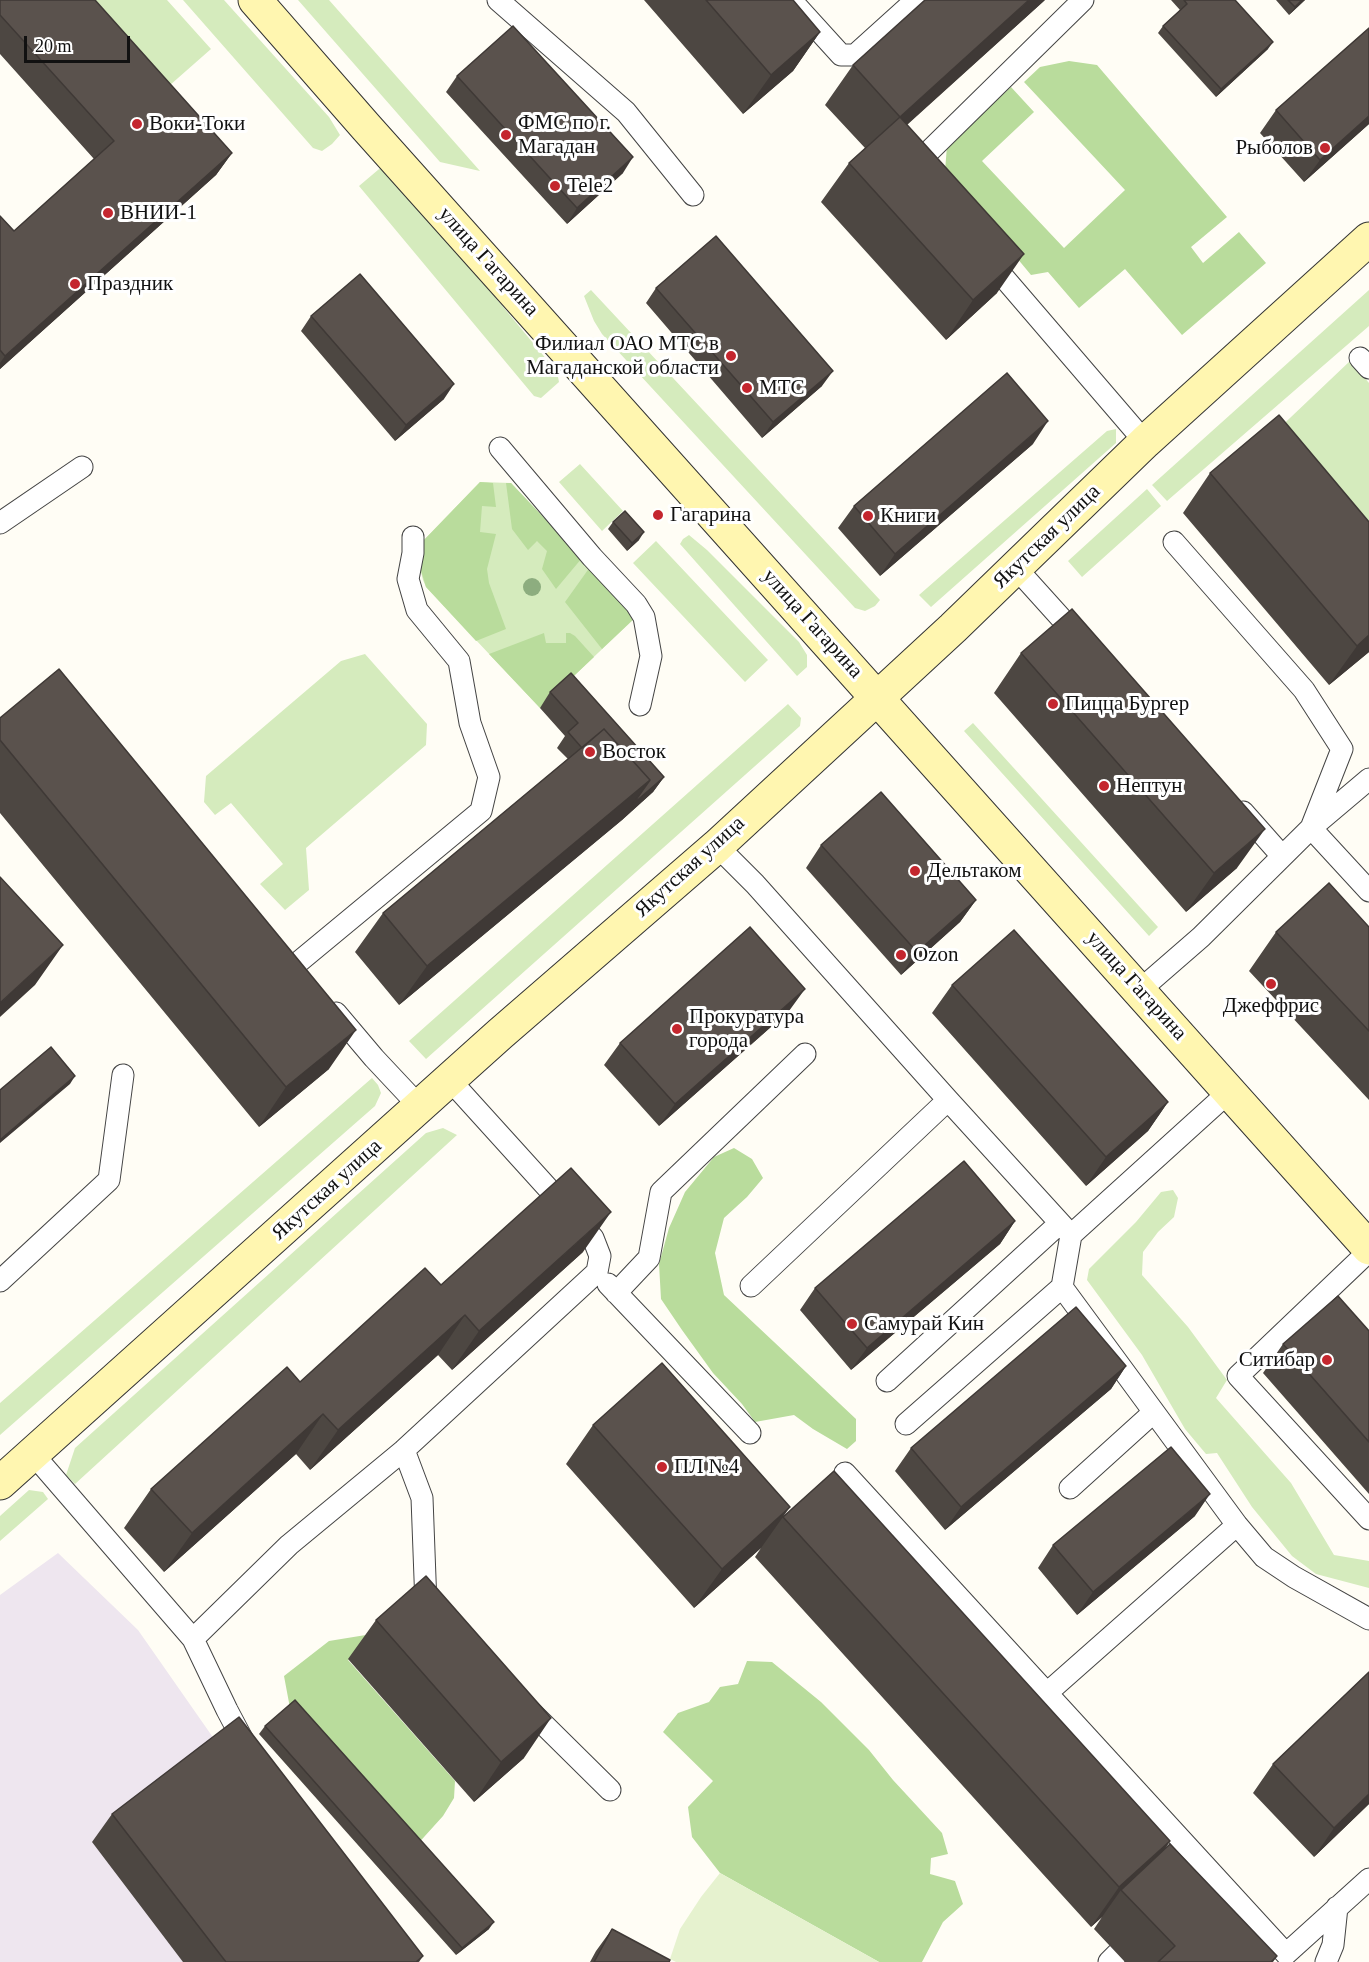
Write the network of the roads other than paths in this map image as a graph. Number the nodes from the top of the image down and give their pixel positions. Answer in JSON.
{"nodes":[{"id":1,"x":255,"y":0,"type":"edge"},
{"id":2,"x":498,"y":0,"type":"edge"},
{"id":3,"x":791,"y":0,"type":"edge"},
{"id":4,"x":916,"y":0,"type":"edge"},
{"id":5,"x":1083,"y":0,"type":"edge"},
{"id":6,"x":926,"y":187,"type":"edge"},
{"id":7,"x":693,"y":195,"type":"dead end"},
{"id":8,"x":1369,"y":239,"type":"edge"},
{"id":9,"x":972,"y":241,"type":"edge"},
{"id":10,"x":1145,"y":442,"type":"junction"},
{"id":11,"x":500,"y":448,"type":"dead end"},
{"id":12,"x":82,"y":468,"type":"dead end"},
{"id":13,"x":0,"y":523,"type":"edge"},
{"id":14,"x":413,"y":537,"type":"dead end"},
{"id":15,"x":1174,"y":542,"type":"dead end"},
{"id":16,"x":1015,"y":567,"type":"junction"},
{"id":17,"x":1092,"y":653,"type":"edge"},
{"id":18,"x":877,"y":697,"type":"junction"},
{"id":19,"x":640,"y":705,"type":"dead end"},
{"id":20,"x":1369,"y":779,"type":"edge"},
{"id":21,"x":1228,"y":796,"type":"edge"},
{"id":22,"x":1311,"y":828,"type":"junction"},
{"id":23,"x":717,"y":846,"type":"junction"},
{"id":24,"x":1282,"y":856,"type":"junction"},
{"id":25,"x":1369,"y":891,"type":"edge"},
{"id":26,"x":280,"y":947,"type":"edge"},
{"id":27,"x":296,"y":965,"type":"junction"},
{"id":28,"x":310,"y":982,"type":"edge"},
{"id":29,"x":1140,"y":990,"type":"junction"},
{"id":30,"x":324,"y":999,"type":"edge"},
{"id":31,"x":805,"y":1054,"type":"dead end"},
{"id":32,"x":123,"y":1075,"type":"dead end"},
{"id":33,"x":449,"y":1079,"type":"junction"},
{"id":34,"x":1230,"y":1091,"type":"junction"},
{"id":35,"x":948,"y":1100,"type":"junction"},
{"id":36,"x":420,"y":1106,"type":"junction"},
{"id":37,"x":1065,"y":1229,"type":"junction"},
{"id":38,"x":1369,"y":1249,"type":"edge"},
{"id":39,"x":597,"y":1272,"type":"junction"},
{"id":40,"x":0,"y":1281,"type":"edge"},
{"id":41,"x":751,"y":1286,"type":"dead end"},
{"id":42,"x":1062,"y":1287,"type":"junction"},
{"id":43,"x":616,"y":1293,"type":"junction"},
{"id":44,"x":887,"y":1381,"type":"dead end"},
{"id":45,"x":1154,"y":1412,"type":"junction"},
{"id":46,"x":906,"y":1424,"type":"dead end"},
{"id":47,"x":750,"y":1433,"type":"dead end"},
{"id":48,"x":404,"y":1450,"type":"junction"},
{"id":49,"x":33,"y":1454,"type":"junction"},
{"id":50,"x":845,"y":1473,"type":"dead end"},
{"id":51,"x":0,"y":1483,"type":"edge"},
{"id":52,"x":1070,"y":1488,"type":"dead end"},
{"id":53,"x":1369,"y":1519,"type":"edge"},
{"id":54,"x":1237,"y":1526,"type":"junction"},
{"id":55,"x":435,"y":1619,"type":"edge"},
{"id":56,"x":1369,"y":1619,"type":"edge"},
{"id":57,"x":193,"y":1639,"type":"junction"},
{"id":58,"x":510,"y":1692,"type":"edge"},
{"id":59,"x":1047,"y":1693,"type":"junction"},
{"id":60,"x":258,"y":1764,"type":"edge"},
{"id":61,"x":610,"y":1790,"type":"dead end"},
{"id":62,"x":1210,"y":1870,"type":"junction"},
{"id":63,"x":1369,"y":1879,"type":"edge"},
{"id":64,"x":1193,"y":1886,"type":"edge"},
{"id":65,"x":1337,"y":1907,"type":"junction"},
{"id":66,"x":1326,"y":1962,"type":"edge"}],
"edges":[{"from":1,"to":18,"type":"street","name":"улица Гагарина"},
{"from":2,"to":7,"type":"lane"},
{"from":3,"to":4,"type":"lane"},
{"from":5,"to":6,"type":"lane"},
{"from":8,"to":10,"type":"street","name":"Якутская улица"},
{"from":9,"to":10,"type":"lane"},
{"from":10,"to":16,"type":"street","name":"Якутская улица"},
{"from":11,"to":19,"type":"lane"},
{"from":12,"to":13,"type":"lane"},
{"from":14,"to":27,"type":"lane"},
{"from":15,"to":22,"type":"lane"},
{"from":16,"to":17,"type":"lane"},
{"from":16,"to":18,"type":"street","name":"Якутская улица"},
{"from":18,"to":23,"type":"street","name":"Якутская улица"},
{"from":18,"to":29,"type":"street","name":"улица Гагарина"},
{"from":20,"to":22,"type":"lane"},
{"from":21,"to":24,"type":"lane"},
{"from":22,"to":24,"type":"lane"},
{"from":22,"to":25,"type":"lane"},
{"from":23,"to":33,"type":"street","name":"Якутская улица"},
{"from":23,"to":35,"type":"lane"},
{"from":24,"to":29,"type":"lane"},
{"from":26,"to":27,"type":"lane"},
{"from":27,"to":28,"type":"lane"},
{"from":29,"to":34,"type":"street","name":"улица Гагарина"},
{"from":30,"to":36,"type":"lane"},
{"from":31,"to":43,"type":"lane"},
{"from":32,"to":40,"type":"lane"},
{"from":33,"to":36,"type":"street","name":"Якутская улица"},
{"from":33,"to":39,"type":"lane"},
{"from":34,"to":37,"type":"lane"},
{"from":34,"to":38,"type":"street","name":"улица Гагарина"},
{"from":35,"to":37,"type":"lane"},
{"from":35,"to":41,"type":"lane"},
{"from":36,"to":49,"type":"street","name":"Якутская улица"},
{"from":37,"to":42,"type":"lane"},
{"from":37,"to":44,"type":"lane"},
{"from":38,"to":53,"type":"lane"},
{"from":39,"to":43,"type":"lane"},
{"from":39,"to":48,"type":"lane"},
{"from":42,"to":45,"type":"lane"},
{"from":42,"to":46,"type":"lane"},
{"from":43,"to":47,"type":"lane"},
{"from":45,"to":52,"type":"lane"},
{"from":45,"to":54,"type":"lane"},
{"from":48,"to":55,"type":"lane"},
{"from":48,"to":57,"type":"lane"},
{"from":49,"to":51,"type":"street","name":"Якутская улица"},
{"from":49,"to":57,"type":"lane"},
{"from":50,"to":59,"type":"lane"},
{"from":54,"to":56,"type":"lane"},
{"from":54,"to":59,"type":"lane"},
{"from":57,"to":60,"type":"lane"},
{"from":58,"to":61,"type":"lane"},
{"from":59,"to":62,"type":"lane"},
{"from":62,"to":64,"type":"lane"},
{"from":62,"to":65,"type":"lane"},
{"from":63,"to":65,"type":"lane"},
{"from":65,"to":66,"type":"lane"}]}
